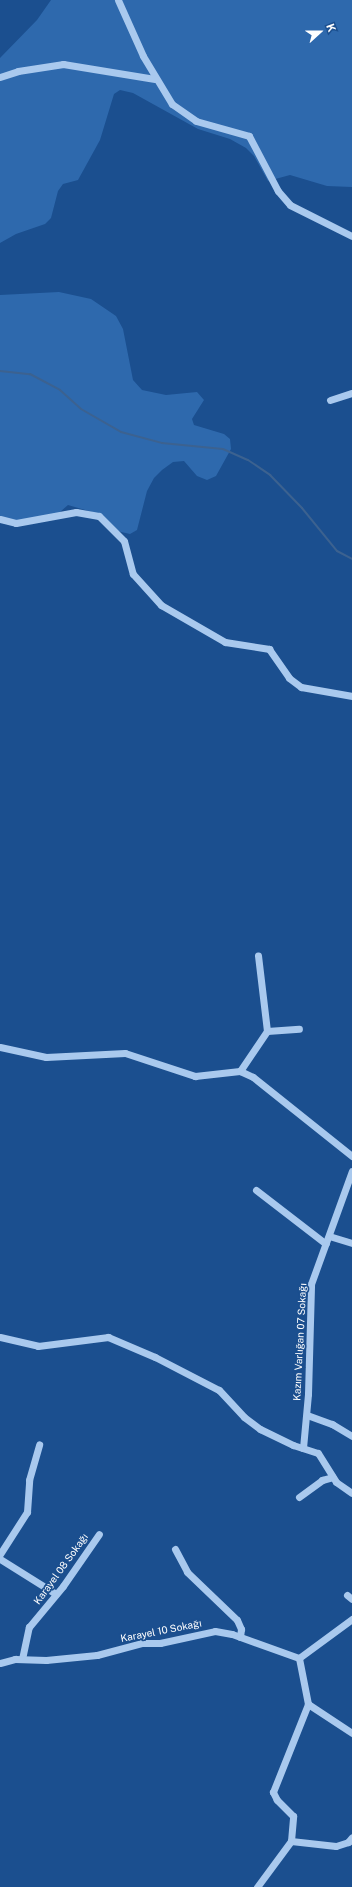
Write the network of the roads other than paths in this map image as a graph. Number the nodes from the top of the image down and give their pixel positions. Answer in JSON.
{"nodes":[{"id":1,"x":118,"y":0,"type":"edge"},
{"id":2,"x":0,"y":77,"type":"edge"},
{"id":3,"x":155,"y":79,"type":"junction"},
{"id":4,"x":352,"y":236,"type":"edge"},
{"id":5,"x":352,"y":393,"type":"edge"},
{"id":6,"x":330,"y":400,"type":"dead end"},
{"id":7,"x":0,"y":518,"type":"edge"},
{"id":8,"x":352,"y":696,"type":"edge"},
{"id":9,"x":258,"y":956,"type":"dead end"},
{"id":10,"x":299,"y":1029,"type":"dead end"},
{"id":11,"x":267,"y":1031,"type":"junction"},
{"id":12,"x":0,"y":1047,"type":"edge"},
{"id":13,"x":240,"y":1071,"type":"junction"},
{"id":14,"x":352,"y":1156,"type":"edge"},
{"id":15,"x":352,"y":1171,"type":"edge"},
{"id":16,"x":256,"y":1190,"type":"dead end"},
{"id":17,"x":328,"y":1240,"type":"junction"},
{"id":18,"x":352,"y":1243,"type":"edge"},
{"id":19,"x":0,"y":1337,"type":"edge"},
{"id":20,"x":306,"y":1415,"type":"junction"},
{"id":21,"x":352,"y":1436,"type":"edge"},
{"id":22,"x":39,"y":1444,"type":"dead end"},
{"id":23,"x":303,"y":1448,"type":"junction"},
{"id":24,"x":333,"y":1477,"type":"junction"},
{"id":25,"x":352,"y":1493,"type":"edge"},
{"id":26,"x":298,"y":1497,"type":"dead end"},
{"id":27,"x":99,"y":1534,"type":"dead end"},
{"id":28,"x":175,"y":1549,"type":"dead end"},
{"id":29,"x":0,"y":1554,"type":"edge"},
{"id":30,"x":0,"y":1559,"type":"edge"},
{"id":31,"x":56,"y":1594,"type":"junction"},
{"id":32,"x":352,"y":1619,"type":"edge"},
{"id":33,"x":240,"y":1637,"type":"junction"},
{"id":34,"x":299,"y":1658,"type":"junction"},
{"id":35,"x":22,"y":1659,"type":"junction"},
{"id":36,"x":0,"y":1663,"type":"edge"},
{"id":37,"x":308,"y":1704,"type":"junction"},
{"id":38,"x":352,"y":1733,"type":"edge"},
{"id":39,"x":352,"y":1837,"type":"edge"},
{"id":40,"x":291,"y":1841,"type":"junction"},
{"id":41,"x":257,"y":1887,"type":"edge"}],
"edges":[{"from":1,"to":3,"type":"street"},
{"from":2,"to":3,"type":"street"},
{"from":3,"to":4,"type":"street"},
{"from":5,"to":6,"type":"street"},
{"from":7,"to":8,"type":"street"},
{"from":9,"to":11,"type":"street"},
{"from":10,"to":11,"type":"street"},
{"from":11,"to":13,"type":"street"},
{"from":12,"to":13,"type":"street"},
{"from":13,"to":14,"type":"street"},
{"from":15,"to":17,"type":"street","name":"Kazım Varlığan 07 Sokağı"},
{"from":16,"to":17,"type":"street"},
{"from":17,"to":18,"type":"street"},
{"from":17,"to":20,"type":"street","name":"Kazım Varlığan 07 Sokağı"},
{"from":19,"to":23,"type":"street"},
{"from":20,"to":21,"type":"street"},
{"from":20,"to":23,"type":"street","name":"Kazım Varlığan 07 Sokağı"},
{"from":22,"to":29,"type":"street"},
{"from":23,"to":24,"type":"street"},
{"from":24,"to":25,"type":"street"},
{"from":24,"to":26,"type":"street"},
{"from":27,"to":31,"type":"street","name":"Karayel 08 Sokağı"},
{"from":28,"to":33,"type":"street"},
{"from":30,"to":31,"type":"street"},
{"from":31,"to":35,"type":"street","name":"Karayel 08 Sokağı"},
{"from":32,"to":34,"type":"street"},
{"from":33,"to":34,"type":"street","name":"Karayel 10 Sokağı"},
{"from":33,"to":35,"type":"street","name":"Karayel 10 Sokağı"},
{"from":34,"to":37,"type":"street"},
{"from":35,"to":36,"type":"street","name":"Karayel 10 Sokağı"},
{"from":37,"to":38,"type":"street"},
{"from":37,"to":40,"type":"street"},
{"from":39,"to":40,"type":"street"},
{"from":40,"to":41,"type":"street"}]}
